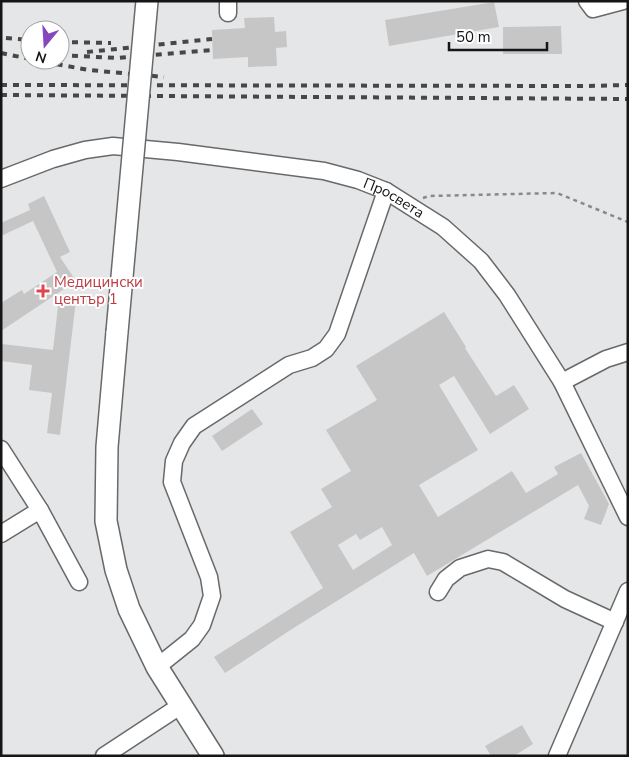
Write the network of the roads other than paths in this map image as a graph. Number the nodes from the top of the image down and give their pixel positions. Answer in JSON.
{"nodes":[{"id":1,"x":147,"y":1,"type":"edge"},
{"id":2,"x":587,"y":1,"type":"edge"},
{"id":3,"x":624,"y":1,"type":"edge"},
{"id":4,"x":1,"y":179,"type":"edge"},
{"id":5,"x":386,"y":191,"type":"junction"},
{"id":6,"x":628,"y":352,"type":"edge"},
{"id":7,"x":562,"y":382,"type":"junction"},
{"id":8,"x":1,"y":448,"type":"edge"},
{"id":9,"x":40,"y":510,"type":"junction"},
{"id":10,"x":628,"y":518,"type":"edge"},
{"id":11,"x":1,"y":534,"type":"edge"},
{"id":12,"x":79,"y":582,"type":"dead end"},
{"id":13,"x":628,"y":591,"type":"edge"},
{"id":14,"x":438,"y":592,"type":"dead end"},
{"id":15,"x":615,"y":622,"type":"junction"},
{"id":16,"x":157,"y":667,"type":"junction"},
{"id":17,"x":180,"y":706,"type":"junction"},
{"id":18,"x":559,"y":754,"type":"edge"},
{"id":19,"x":104,"y":756,"type":"edge"},
{"id":20,"x":212,"y":756,"type":"edge"}],
"edges":[{"from":1,"to":16,"type":"main road","bridge":true},
{"from":2,"to":3,"type":"street"},
{"from":4,"to":5,"type":"street","name":"Просвета"},
{"from":5,"to":7,"type":"street","name":"Просвета"},
{"from":5,"to":16,"type":"street"},
{"from":6,"to":7,"type":"street"},
{"from":7,"to":10,"type":"street","name":"Просвета"},
{"from":8,"to":9,"type":"street"},
{"from":9,"to":11,"type":"street"},
{"from":9,"to":12,"type":"street"},
{"from":13,"to":15,"type":"street"},
{"from":14,"to":15,"type":"street"},
{"from":15,"to":18,"type":"street"},
{"from":16,"to":17,"type":"main road"},
{"from":17,"to":19,"type":"street"},
{"from":17,"to":20,"type":"main road"}]}
